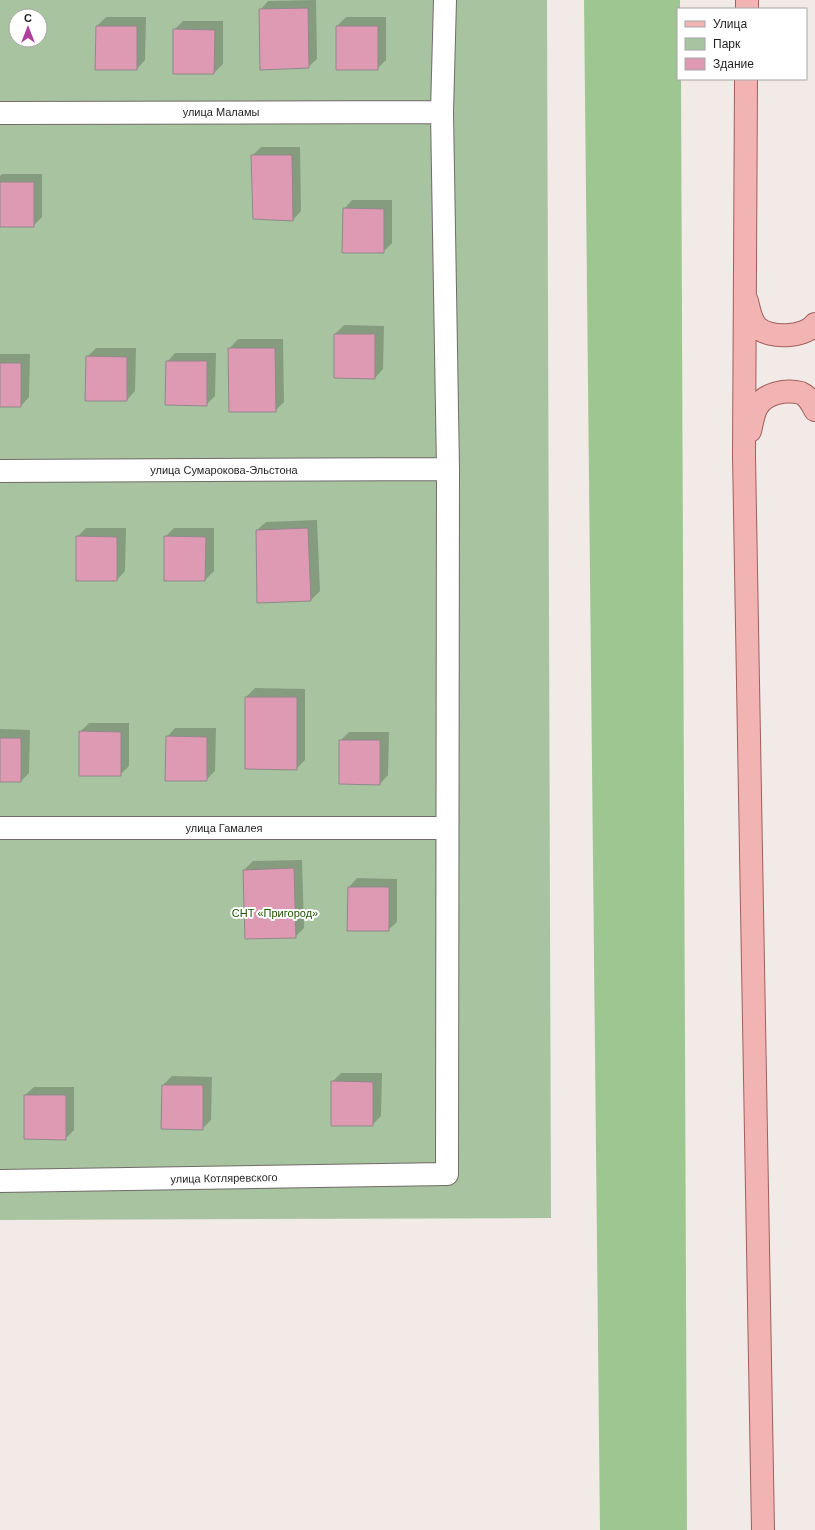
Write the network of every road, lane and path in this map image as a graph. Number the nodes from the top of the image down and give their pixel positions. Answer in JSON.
{"nodes":[{"id":1,"x":445,"y":0,"type":"edge"},
{"id":2,"x":746,"y":80,"type":"edge"},
{"id":3,"x":442,"y":112,"type":"junction"},
{"id":4,"x":0,"y":113,"type":"edge"},
{"id":5,"x":744,"y":292,"type":"junction"},
{"id":6,"x":815,"y":324,"type":"edge"},
{"id":7,"x":815,"y":410,"type":"edge"},
{"id":8,"x":744,"y":456,"type":"junction"},
{"id":9,"x":448,"y":469,"type":"junction"},
{"id":10,"x":0,"y":472,"type":"edge"},
{"id":11,"x":0,"y":828,"type":"edge"},
{"id":12,"x":447,"y":828,"type":"junction"},
{"id":13,"x":0,"y":1181,"type":"edge"},
{"id":14,"x":763,"y":1530,"type":"edge"}],
"edges":[{"from":1,"to":3,"type":"street"},
{"from":2,"to":5,"type":"main road"},
{"from":3,"to":4,"type":"street","name":"улица Маламы"},
{"from":3,"to":9,"type":"street"},
{"from":5,"to":6,"type":"main road"},
{"from":5,"to":8,"type":"main road"},
{"from":7,"to":8,"type":"main road"},
{"from":8,"to":14,"type":"main road"},
{"from":9,"to":10,"type":"street","name":"улица Сумарокова-Эльстона"},
{"from":9,"to":12,"type":"street"},
{"from":11,"to":12,"type":"street","name":"улица Гамалея"},
{"from":12,"to":13,"type":"street","name":"улица Котляревского"}]}
